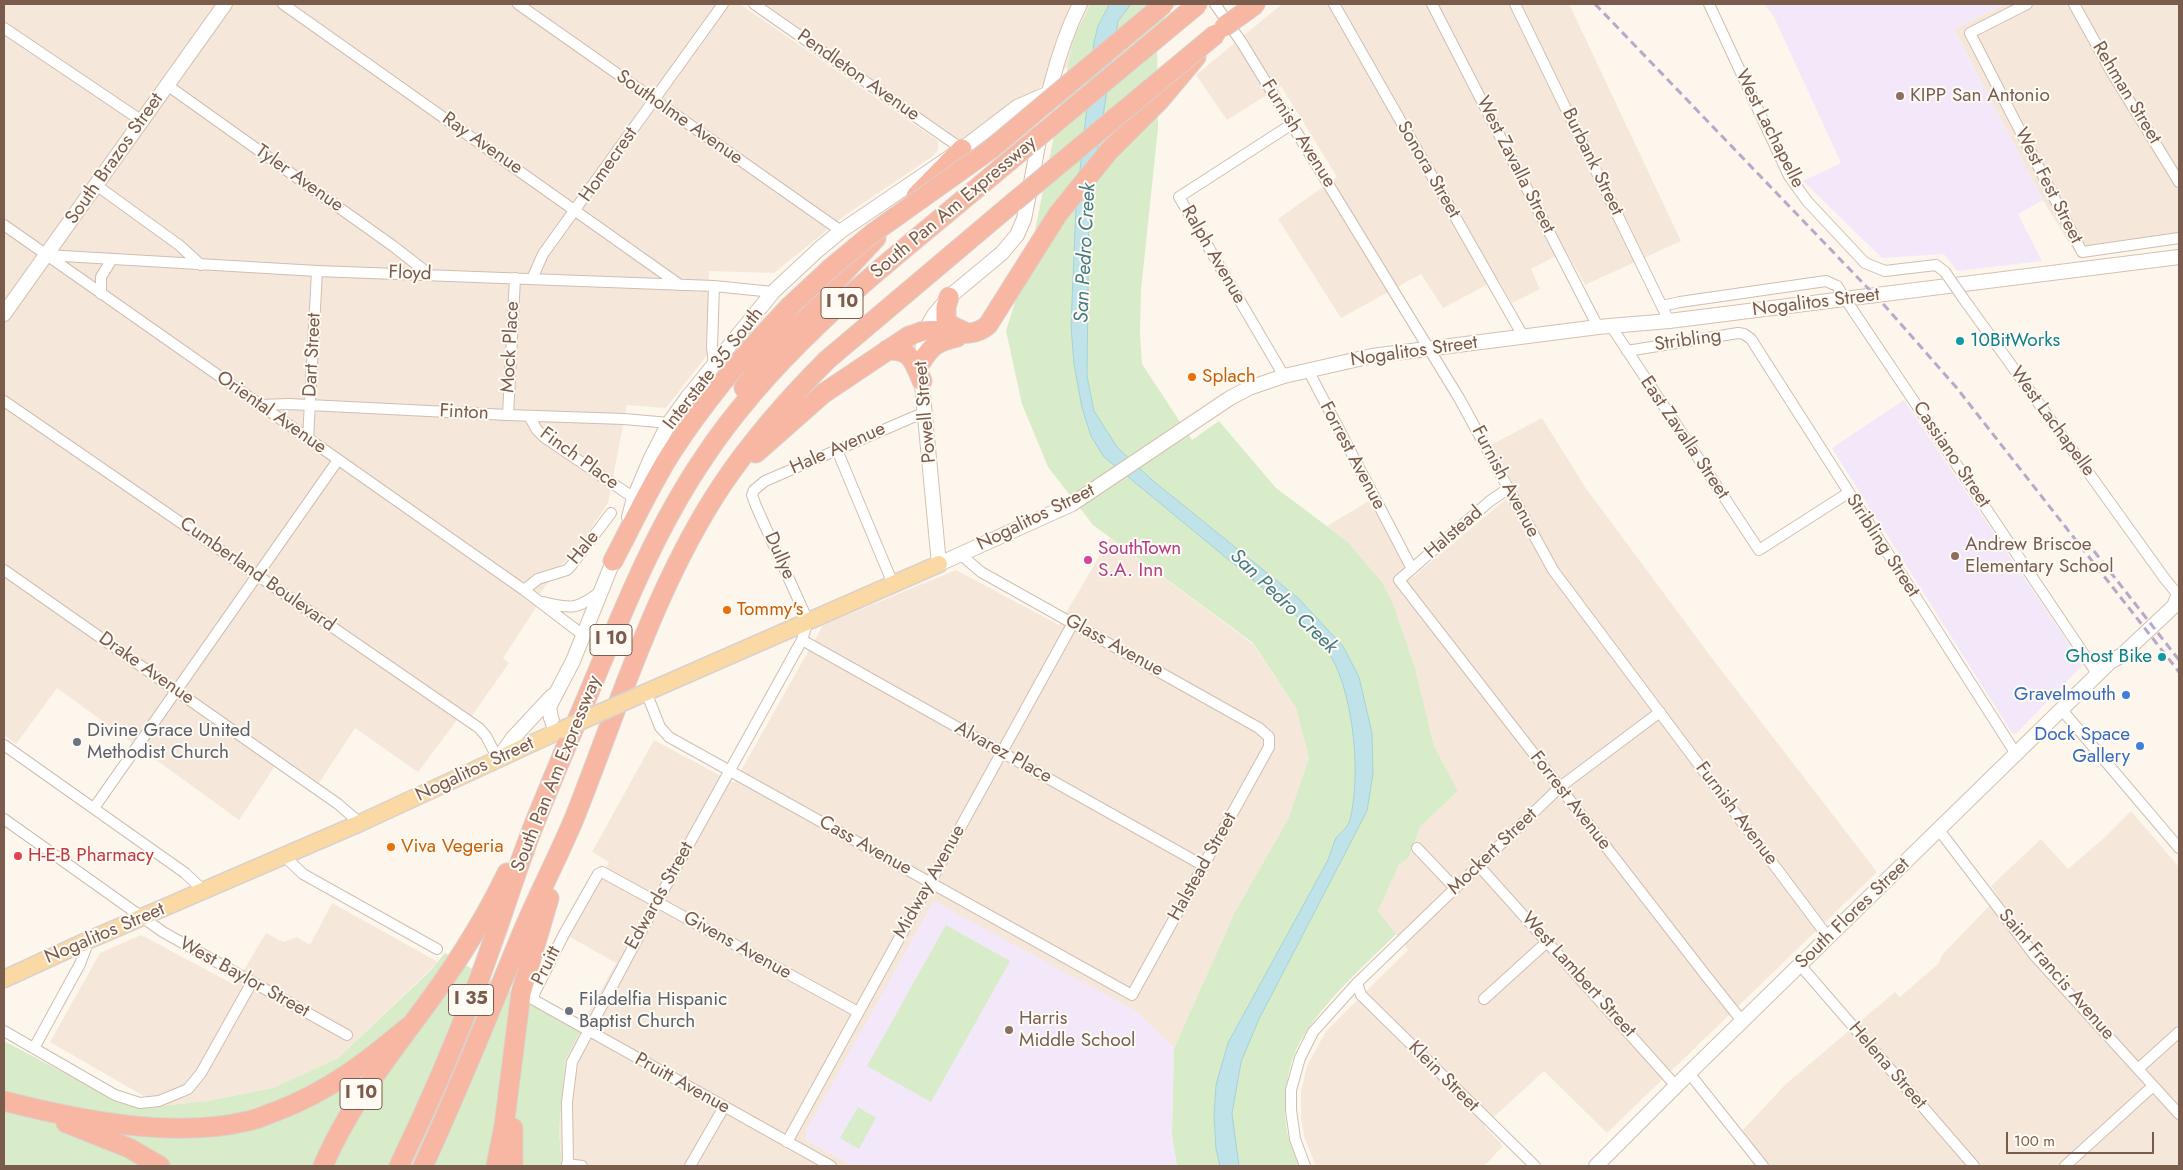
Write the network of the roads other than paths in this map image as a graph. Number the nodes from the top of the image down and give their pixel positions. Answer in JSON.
{"nodes":[{"id":1,"x":225,"y":4,"type":"edge"},
{"id":2,"x":283,"y":4,"type":"edge"},
{"id":3,"x":518,"y":4,"type":"edge"},
{"id":4,"x":723,"y":4,"type":"edge"},
{"id":5,"x":754,"y":4,"type":"edge"},
{"id":6,"x":1080,"y":4,"type":"edge"},
{"id":7,"x":1164,"y":4,"type":"edge"},
{"id":8,"x":1198,"y":4,"type":"edge"},
{"id":9,"x":1215,"y":4,"type":"edge"},
{"id":10,"x":1247,"y":4,"type":"edge"},
{"id":11,"x":1256,"y":4,"type":"edge"},
{"id":12,"x":1334,"y":4,"type":"edge"},
{"id":13,"x":1432,"y":4,"type":"edge"},
{"id":14,"x":1515,"y":4,"type":"edge"},
{"id":15,"x":1709,"y":4,"type":"edge"},
{"id":16,"x":2027,"y":4,"type":"edge"},
{"id":17,"x":2074,"y":4,"type":"edge"},
{"id":18,"x":4,"y":28,"type":"edge"},
{"id":19,"x":1220,"y":30,"type":"junction"},
{"id":20,"x":167,"y":85,"type":"junction"},
{"id":21,"x":1049,"y":93,"type":"junction"},
{"id":22,"x":654,"y":101,"type":"junction"},
{"id":23,"x":142,"y":121,"type":"junction"},
{"id":24,"x":1292,"y":124,"type":"junction"},
{"id":25,"x":962,"y":148,"type":"junction"},
{"id":26,"x":2179,"y":182,"type":"edge"},
{"id":27,"x":96,"y":185,"type":"junction"},
{"id":28,"x":577,"y":210,"type":"junction"},
{"id":29,"x":4,"y":225,"type":"edge"},
{"id":30,"x":841,"y":232,"type":"junction"},
{"id":31,"x":2179,"y":238,"type":"edge"},
{"id":32,"x":46,"y":255,"type":"junction"},
{"id":33,"x":2179,"y":258,"type":"edge"},
{"id":34,"x":112,"y":259,"type":"junction"},
{"id":35,"x":201,"y":265,"type":"junction"},
{"id":36,"x":317,"y":271,"type":"junction"},
{"id":37,"x":429,"y":274,"type":"junction"},
{"id":38,"x":515,"y":278,"type":"junction"},
{"id":39,"x":532,"y":279,"type":"junction"},
{"id":40,"x":680,"y":285,"type":"junction"},
{"id":41,"x":714,"y":286,"type":"junction"},
{"id":42,"x":1837,"y":286,"type":"joint"},
{"id":43,"x":774,"y":292,"type":"junction"},
{"id":44,"x":101,"y":294,"type":"junction"},
{"id":45,"x":949,"y":297,"type":"junction"},
{"id":46,"x":1662,"y":306,"type":"junction"},
{"id":47,"x":4,"y":314,"type":"edge"},
{"id":48,"x":1669,"y":321,"type":"junction"},
{"id":49,"x":1605,"y":326,"type":"junction"},
{"id":50,"x":925,"y":331,"type":"junction"},
{"id":51,"x":971,"y":334,"type":"junction"},
{"id":52,"x":1523,"y":336,"type":"junction"},
{"id":53,"x":1749,"y":337,"type":"joint"},
{"id":54,"x":1430,"y":348,"type":"junction"},
{"id":55,"x":887,"y":350,"type":"junction"},
{"id":56,"x":1627,"y":351,"type":"junction"},
{"id":57,"x":714,"y":364,"type":"junction"},
{"id":58,"x":1308,"y":370,"type":"junction"},
{"id":59,"x":921,"y":372,"type":"junction"},
{"id":60,"x":1284,"y":376,"type":"junction"},
{"id":61,"x":4,"y":400,"type":"edge"},
{"id":62,"x":259,"y":405,"type":"junction"},
{"id":63,"x":311,"y":405,"type":"junction"},
{"id":64,"x":925,"y":412,"type":"junction"},
{"id":65,"x":508,"y":415,"type":"junction"},
{"id":66,"x":529,"y":416,"type":"junction"},
{"id":67,"x":669,"y":423,"type":"junction"},
{"id":68,"x":308,"y":439,"type":"junction"},
{"id":69,"x":837,"y":450,"type":"junction"},
{"id":70,"x":703,"y":458,"type":"junction"},
{"id":71,"x":338,"y":460,"type":"junction"},
{"id":72,"x":723,"y":483,"type":"junction"},
{"id":73,"x":1509,"y":488,"type":"junction"},
{"id":74,"x":754,"y":490,"type":"joint"},
{"id":75,"x":1848,"y":493,"type":"junction"},
{"id":76,"x":634,"y":498,"type":"junction"},
{"id":77,"x":611,"y":513,"type":"dead end"},
{"id":78,"x":960,"y":554,"type":"junction"},
{"id":79,"x":613,"y":562,"type":"junction"},
{"id":80,"x":940,"y":564,"type":"junction"},
{"id":81,"x":1412,"y":568,"type":"junction"},
{"id":82,"x":4,"y":570,"type":"edge"},
{"id":83,"x":257,"y":575,"type":"junction"},
{"id":84,"x":1399,"y":580,"type":"joint"},
{"id":85,"x":893,"y":584,"type":"junction"},
{"id":86,"x":524,"y":590,"type":"junction"},
{"id":87,"x":601,"y":591,"type":"junction"},
{"id":88,"x":2179,"y":595,"type":"edge"},
{"id":89,"x":539,"y":602,"type":"junction"},
{"id":90,"x":808,"y":621,"type":"junction"},
{"id":91,"x":1073,"y":623,"type":"junction"},
{"id":92,"x":583,"y":635,"type":"junction"},
{"id":93,"x":802,"y":640,"type":"junction"},
{"id":94,"x":2098,"y":675,"type":"junction"},
{"id":95,"x":176,"y":690,"type":"junction"},
{"id":96,"x":554,"y":694,"type":"junction"},
{"id":97,"x":643,"y":694,"type":"junction"},
{"id":98,"x":2062,"y":710,"type":"junction"},
{"id":99,"x":1660,"y":712,"type":"junction"},
{"id":100,"x":559,"y":731,"type":"junction"},
{"id":101,"x":1269,"y":737,"type":"joint"},
{"id":102,"x":4,"y":745,"type":"edge"},
{"id":103,"x":1002,"y":752,"type":"junction"},
{"id":104,"x":2016,"y":754,"type":"junction"},
{"id":105,"x":498,"y":759,"type":"junction"},
{"id":106,"x":729,"y":771,"type":"junction"},
{"id":107,"x":1560,"y":788,"type":"junction"},
{"id":108,"x":94,"y":808,"type":"junction"},
{"id":109,"x":4,"y":819,"type":"edge"},
{"id":110,"x":360,"y":823,"type":"junction"},
{"id":111,"x":532,"y":829,"type":"junction"},
{"id":112,"x":1939,"y":830,"type":"junction"},
{"id":113,"x":565,"y":841,"type":"junction"},
{"id":114,"x":1417,"y":848,"type":"dead end"},
{"id":115,"x":2179,"y":848,"type":"edge"},
{"id":116,"x":284,"y":856,"type":"junction"},
{"id":117,"x":1204,"y":866,"type":"junction"},
{"id":118,"x":1479,"y":866,"type":"junction"},
{"id":119,"x":930,"y":882,"type":"junction"},
{"id":120,"x":1455,"y":888,"type":"junction"},
{"id":121,"x":204,"y":891,"type":"junction"},
{"id":122,"x":657,"y":902,"type":"junction"},
{"id":123,"x":144,"y":917,"type":"junction"},
{"id":124,"x":564,"y":934,"type":"joint"},
{"id":125,"x":1828,"y":937,"type":"junction"},
{"id":126,"x":89,"y":940,"type":"junction"},
{"id":127,"x":1548,"y":941,"type":"junction"},
{"id":128,"x":437,"y":949,"type":"dead end"},
{"id":129,"x":1800,"y":965,"type":"junction"},
{"id":130,"x":4,"y":979,"type":"edge"},
{"id":131,"x":252,"y":982,"type":"junction"},
{"id":132,"x":1357,"y":983,"type":"junction"},
{"id":133,"x":1132,"y":995,"type":"joint"},
{"id":134,"x":534,"y":1000,"type":"joint"},
{"id":135,"x":1484,"y":1000,"type":"dead end"},
{"id":136,"x":858,"y":1012,"type":"junction"},
{"id":137,"x":1742,"y":1021,"type":"junction"},
{"id":138,"x":408,"y":1027,"type":"junction"},
{"id":139,"x":587,"y":1030,"type":"junction"},
{"id":140,"x":4,"y":1032,"type":"edge"},
{"id":141,"x":2179,"y":1032,"type":"edge"},
{"id":142,"x":347,"y":1035,"type":"dead end"},
{"id":143,"x":34,"y":1048,"type":"junction"},
{"id":144,"x":512,"y":1052,"type":"junction"},
{"id":145,"x":2138,"y":1069,"type":"junction"},
{"id":146,"x":1689,"y":1073,"type":"junction"},
{"id":147,"x":1676,"y":1086,"type":"junction"},
{"id":148,"x":2153,"y":1086,"type":"junction"},
{"id":149,"x":10,"y":1102,"type":"edge"},
{"id":150,"x":724,"y":1107,"type":"junction"},
{"id":151,"x":2179,"y":1114,"type":"edge"},
{"id":152,"x":787,"y":1142,"type":"junction"},
{"id":153,"x":568,"y":1165,"type":"edge"},
{"id":154,"x":160,"y":1166,"type":"edge"},
{"id":155,"x":323,"y":1166,"type":"edge"},
{"id":156,"x":399,"y":1166,"type":"edge"},
{"id":157,"x":423,"y":1166,"type":"edge"},
{"id":158,"x":496,"y":1166,"type":"edge"},
{"id":159,"x":513,"y":1166,"type":"edge"},
{"id":160,"x":582,"y":1166,"type":"edge"},
{"id":161,"x":690,"y":1166,"type":"edge"},
{"id":162,"x":831,"y":1166,"type":"edge"},
{"id":163,"x":1305,"y":1166,"type":"edge"},
{"id":164,"x":1535,"y":1166,"type":"edge"},
{"id":165,"x":1596,"y":1166,"type":"edge"},
{"id":166,"x":1763,"y":1166,"type":"edge"},
{"id":167,"x":1974,"y":1166,"type":"edge"},
{"id":168,"x":2065,"y":1166,"type":"edge"}],
"edges":[{"from":1,"to":20,"type":"main road","name":"South Brazos Street"},
{"from":2,"to":28,"type":"street","name":"Ray Avenue"},
{"from":3,"to":22,"type":"street","name":"Southolme Avenue"},
{"from":4,"to":22,"type":"street","name":"Homecrest"},
{"from":5,"to":25,"type":"street","name":"Pendleton Avenue"},
{"from":6,"to":21,"type":"main road","name":"Powell Street"},
{"from":7,"to":79,"type":"highway","bridge":true},
{"from":8,"to":70,"type":"highway","name":"South Pan Am Expressway","number":"I 10","bridge":true},
{"from":9,"to":24,"type":"street","name":"Furnish Avenue"},
{"from":10,"to":19,"type":"highway","name":"South Pan Am Expressway","bridge":true},
{"from":11,"to":19,"type":"highway","name":"South Pan Am Expressway","number":"I 10","bridge":true},
{"from":12,"to":52,"type":"street","name":"Sonora Street"},
{"from":13,"to":49,"type":"street","name":"West Zavalla Street"},
{"from":14,"to":46,"type":"street","name":"Burbank Street"},
{"from":15,"to":88,"type":"street","name":"West Lachapelle","bridge":true},
{"from":16,"to":31,"type":"street","name":"West Fest Street"},
{"from":17,"to":26,"type":"street","name":"Rehman Street"},
{"from":18,"to":23,"type":"street"},
{"from":19,"to":51,"type":"highway","bridge":true},
{"from":19,"to":72,"type":"highway","name":"South Pan Am Expressway","number":"I 10","bridge":true},
{"from":20,"to":23,"type":"main road","name":"South Brazos Street"},
{"from":20,"to":37,"type":"street","name":"Tyler Avenue"},
{"from":21,"to":25,"type":"main road","name":"Interstate 35 South"},
{"from":21,"to":45,"type":"main road","name":"Powell Street"},
{"from":22,"to":28,"type":"street","name":"Homecrest"},
{"from":22,"to":30,"type":"street","name":"Southolme Avenue"},
{"from":23,"to":27,"type":"main road","name":"South Brazos Street"},
{"from":24,"to":54,"type":"street","name":"Furnish Avenue"},
{"from":24,"to":60,"type":"street","name":"Ralph Avenue"},
{"from":25,"to":30,"type":"main road","name":"Interstate 35 South"},
{"from":25,"to":70,"type":"highway"},
{"from":27,"to":32,"type":"main road","name":"South Brazos Street"},
{"from":27,"to":35,"type":"street"},
{"from":28,"to":39,"type":"street","name":"Homecrest"},
{"from":28,"to":40,"type":"street","name":"Ray Avenue"},
{"from":29,"to":32,"type":"street","name":"Oriental Avenue"},
{"from":30,"to":43,"type":"main road","name":"Interstate 35 South"},
{"from":32,"to":34,"type":"street","name":"Floyd"},
{"from":32,"to":44,"type":"street","name":"Oriental Avenue"},
{"from":32,"to":47,"type":"main road","name":"South Brazos Street"},
{"from":33,"to":48,"type":"main road","name":"Nogalitos Street"},
{"from":34,"to":35,"type":"street","name":"Floyd"},
{"from":34,"to":44,"type":"street"},
{"from":35,"to":36,"type":"street","name":"Floyd"},
{"from":36,"to":37,"type":"street","name":"Floyd"},
{"from":36,"to":63,"type":"street","name":"Dart Street"},
{"from":37,"to":38,"type":"street","name":"Floyd"},
{"from":38,"to":39,"type":"street","name":"Floyd"},
{"from":38,"to":65,"type":"street","name":"Mock Place"},
{"from":39,"to":40,"type":"street","name":"Floyd"},
{"from":40,"to":41,"type":"street","name":"Floyd"},
{"from":41,"to":43,"type":"street","name":"Floyd"},
{"from":41,"to":57,"type":"street"},
{"from":42,"to":46,"type":"street","name":"Nogalitos Street"},
{"from":42,"to":94,"type":"street","name":"Cassiano Street","bridge":true},
{"from":43,"to":57,"type":"main road","name":"Interstate 35 South"},
{"from":44,"to":62,"type":"street","name":"Oriental Avenue"},
{"from":45,"to":50,"type":"main road","name":"Powell Street"},
{"from":45,"to":51,"type":"highway"},
{"from":46,"to":48,"type":"street","name":"Burbank Street"},
{"from":48,"to":49,"type":"main road","name":"Nogalitos Street"},
{"from":49,"to":52,"type":"main road","name":"Nogalitos Street"},
{"from":49,"to":56,"type":"street","name":"East Zavalla Street"},
{"from":50,"to":51,"type":"highway"},
{"from":50,"to":55,"type":"highway"},
{"from":50,"to":59,"type":"main road","name":"Powell Street"},
{"from":51,"to":59,"type":"highway"},
{"from":52,"to":54,"type":"main road","name":"Nogalitos Street"},
{"from":53,"to":56,"type":"street","name":"Stribling"},
{"from":53,"to":75,"type":"street","name":"Stribling Street"},
{"from":54,"to":58,"type":"main road","name":"Nogalitos Street"},
{"from":54,"to":73,"type":"street","name":"Furnish Avenue"},
{"from":55,"to":59,"type":"highway"},
{"from":55,"to":72,"type":"highway"},
{"from":56,"to":75,"type":"street","name":"East Zavalla Street"},
{"from":57,"to":67,"type":"main road","name":"Interstate 35 South"},
{"from":58,"to":60,"type":"main road","name":"Nogalitos Street"},
{"from":58,"to":81,"type":"street","name":"Forrest Avenue"},
{"from":59,"to":64,"type":"main road","name":"Powell Street"},
{"from":60,"to":78,"type":"main road","name":"Nogalitos Street"},
{"from":61,"to":83,"type":"street","name":"Cumberland Boulevard"},
{"from":62,"to":63,"type":"street","name":"Finton"},
{"from":62,"to":68,"type":"street","name":"Oriental Avenue"},
{"from":63,"to":65,"type":"street","name":"Finton"},
{"from":63,"to":68,"type":"street","name":"Dart Street"},
{"from":64,"to":69,"type":"street","name":"Hale Avenue"},
{"from":64,"to":80,"type":"main road","name":"Powell Street"},
{"from":65,"to":66,"type":"street","name":"Finton"},
{"from":66,"to":67,"type":"street","name":"Finton"},
{"from":66,"to":76,"type":"street","name":"Finch Place"},
{"from":67,"to":76,"type":"main road","name":"Interstate 35 South"},
{"from":68,"to":71,"type":"street","name":"Oriental Avenue"},
{"from":69,"to":74,"type":"street","name":"Hale Avenue"},
{"from":69,"to":85,"type":"street"},
{"from":70,"to":111,"type":"highway","name":"South Pan Am Expressway","number":"I 10"},
{"from":71,"to":83,"type":"street"},
{"from":71,"to":86,"type":"street","name":"Oriental Avenue"},
{"from":72,"to":113,"type":"highway","name":"South Pan Am Expressway","number":"I 10"},
{"from":73,"to":81,"type":"street","name":"Halstead"},
{"from":73,"to":99,"type":"street","name":"Furnish Avenue"},
{"from":74,"to":90,"type":"street","name":"Dullye"},
{"from":75,"to":104,"type":"street","name":"Stribling Street"},
{"from":76,"to":79,"type":"main road","name":"Interstate 35 South"},
{"from":77,"to":86,"type":"street","name":"Hale"},
{"from":78,"to":80,"type":"main road","name":"Nogalitos Street"},
{"from":78,"to":91,"type":"street","name":"Glass Avenue"},
{"from":79,"to":87,"type":"main road","name":"Interstate 35 South"},
{"from":80,"to":85,"type":"main road","name":"Nogalitos Street"},
{"from":81,"to":84,"type":"street","name":"Halstead"},
{"from":82,"to":95,"type":"street","name":"Drake Avenue"},
{"from":83,"to":95,"type":"street"},
{"from":83,"to":105,"type":"street","name":"Cumberland Boulevard"},
{"from":84,"to":107,"type":"street","name":"Forrest Avenue"},
{"from":85,"to":90,"type":"main road","name":"Nogalitos Street"},
{"from":86,"to":89,"type":"street","name":"Oriental Avenue"},
{"from":87,"to":89,"type":"street","name":"Oriental Avenue"},
{"from":87,"to":92,"type":"main road","name":"Interstate 35 South"},
{"from":88,"to":94,"type":"main road","name":"South Flores Street"},
{"from":89,"to":92,"type":"street","name":"Oriental Avenue"},
{"from":90,"to":93,"type":"street","name":"Edwards Street"},
{"from":90,"to":97,"type":"main road","name":"Nogalitos Street"},
{"from":91,"to":101,"type":"street","name":"Glass Avenue"},
{"from":91,"to":103,"type":"street","name":"Midway Avenue"},
{"from":92,"to":96,"type":"main road","name":"Interstate 35 South"},
{"from":93,"to":103,"type":"street","name":"Alvarez Place"},
{"from":93,"to":106,"type":"street","name":"Edwards Street"},
{"from":94,"to":98,"type":"main road","name":"South Flores Street"},
{"from":95,"to":108,"type":"street"},
{"from":95,"to":110,"type":"street","name":"Drake Avenue"},
{"from":96,"to":100,"type":"main road","name":"Interstate 35 South"},
{"from":96,"to":105,"type":"main road","name":"Interstate 35 South"},
{"from":97,"to":100,"type":"main road","name":"Nogalitos Street","bridge":true},
{"from":97,"to":106,"type":"street","name":"Cass Avenue"},
{"from":98,"to":104,"type":"main road","name":"South Flores Street"},
{"from":98,"to":115,"type":"street"},
{"from":99,"to":107,"type":"street","name":"Mockert Street"},
{"from":99,"to":125,"type":"street","name":"Furnish Avenue"},
{"from":100,"to":105,"type":"main road","name":"Nogalitos Street"},
{"from":101,"to":117,"type":"street","name":"Halstead Street"},
{"from":102,"to":108,"type":"street"},
{"from":103,"to":117,"type":"street","name":"Alvarez Place"},
{"from":103,"to":119,"type":"street","name":"Midway Avenue"},
{"from":104,"to":112,"type":"main road","name":"South Flores Street"},
{"from":105,"to":110,"type":"main road","name":"Nogalitos Street"},
{"from":106,"to":119,"type":"street","name":"Cass Avenue"},
{"from":106,"to":122,"type":"street","name":"Edwards Street"},
{"from":107,"to":118,"type":"street","name":"Mockert Street"},
{"from":107,"to":137,"type":"street","name":"Forrest Avenue"},
{"from":108,"to":121,"type":"street"},
{"from":109,"to":123,"type":"street","name":"West Baylor Street"},
{"from":110,"to":116,"type":"main road","name":"Nogalitos Street"},
{"from":111,"to":138,"type":"highway","number":"I 10"},
{"from":111,"to":156,"type":"highway","name":"South Pan Am Expressway","number":"I 35"},
{"from":112,"to":125,"type":"main road","name":"South Flores Street"},
{"from":112,"to":145,"type":"street","name":"Saint Francis Avenue"},
{"from":113,"to":144,"type":"highway","number":"I 10"},
{"from":113,"to":157,"type":"highway","name":"South Pan Am Expressway","number":"I 35"},
{"from":114,"to":120,"type":"street"},
{"from":116,"to":121,"type":"main road","name":"Nogalitos Street"},
{"from":116,"to":128,"type":"street"},
{"from":117,"to":133,"type":"street","name":"Halstead Street"},
{"from":118,"to":120,"type":"street","name":"Mockert Street"},
{"from":118,"to":127,"type":"street","name":"West Lambert Street"},
{"from":119,"to":133,"type":"street","name":"Cass Avenue"},
{"from":119,"to":136,"type":"street","name":"Midway Avenue"},
{"from":120,"to":132,"type":"street","name":"Mockert Street"},
{"from":121,"to":123,"type":"main road","name":"Nogalitos Street"},
{"from":122,"to":124,"type":"street","name":"Givens Avenue"},
{"from":122,"to":136,"type":"street","name":"Givens Avenue"},
{"from":122,"to":139,"type":"street","name":"Edwards Street"},
{"from":123,"to":126,"type":"main road","name":"Nogalitos Street"},
{"from":123,"to":131,"type":"street","name":"West Baylor Street"},
{"from":124,"to":134,"type":"street","name":"Pruitt"},
{"from":125,"to":129,"type":"main road","name":"South Flores Street"},
{"from":126,"to":130,"type":"main road","name":"Nogalitos Street"},
{"from":126,"to":143,"type":"street"},
{"from":127,"to":135,"type":"street"},
{"from":127,"to":147,"type":"street","name":"West Lambert Street"},
{"from":129,"to":137,"type":"main road","name":"South Flores Street"},
{"from":129,"to":167,"type":"street","name":"Helena Street"},
{"from":131,"to":142,"type":"street","name":"West Baylor Street"},
{"from":131,"to":143,"type":"street"},
{"from":132,"to":163,"type":"street"},
{"from":132,"to":164,"type":"street","name":"Klein Street"},
{"from":134,"to":139,"type":"street","name":"Pruitt Avenue"},
{"from":136,"to":152,"type":"street","name":"Midway Avenue"},
{"from":137,"to":146,"type":"main road","name":"South Flores Street"},
{"from":138,"to":149,"type":"highway"},
{"from":138,"to":155,"type":"highway","number":"I 10"},
{"from":139,"to":150,"type":"street","name":"Pruitt Avenue"},
{"from":139,"to":153,"type":"street","name":"Edwards Street"},
{"from":140,"to":143,"type":"street"},
{"from":141,"to":145,"type":"street"},
{"from":144,"to":158,"type":"highway"},
{"from":144,"to":159,"type":"highway","number":"I 10"},
{"from":145,"to":148,"type":"street","name":"Saint Francis Avenue"},
{"from":146,"to":147,"type":"main road","name":"South Flores Street"},
{"from":146,"to":166,"type":"street"},
{"from":147,"to":165,"type":"main road","name":"South Flores Street"},
{"from":148,"to":151,"type":"street","name":"Saint Francis Avenue"},
{"from":148,"to":168,"type":"street"},
{"from":149,"to":154,"type":"highway"},
{"from":150,"to":152,"type":"street","name":"Pruitt Avenue"},
{"from":150,"to":161,"type":"street"},
{"from":152,"to":162,"type":"street","name":"Pruitt Avenue"},
{"from":153,"to":160,"type":"street"}]}
